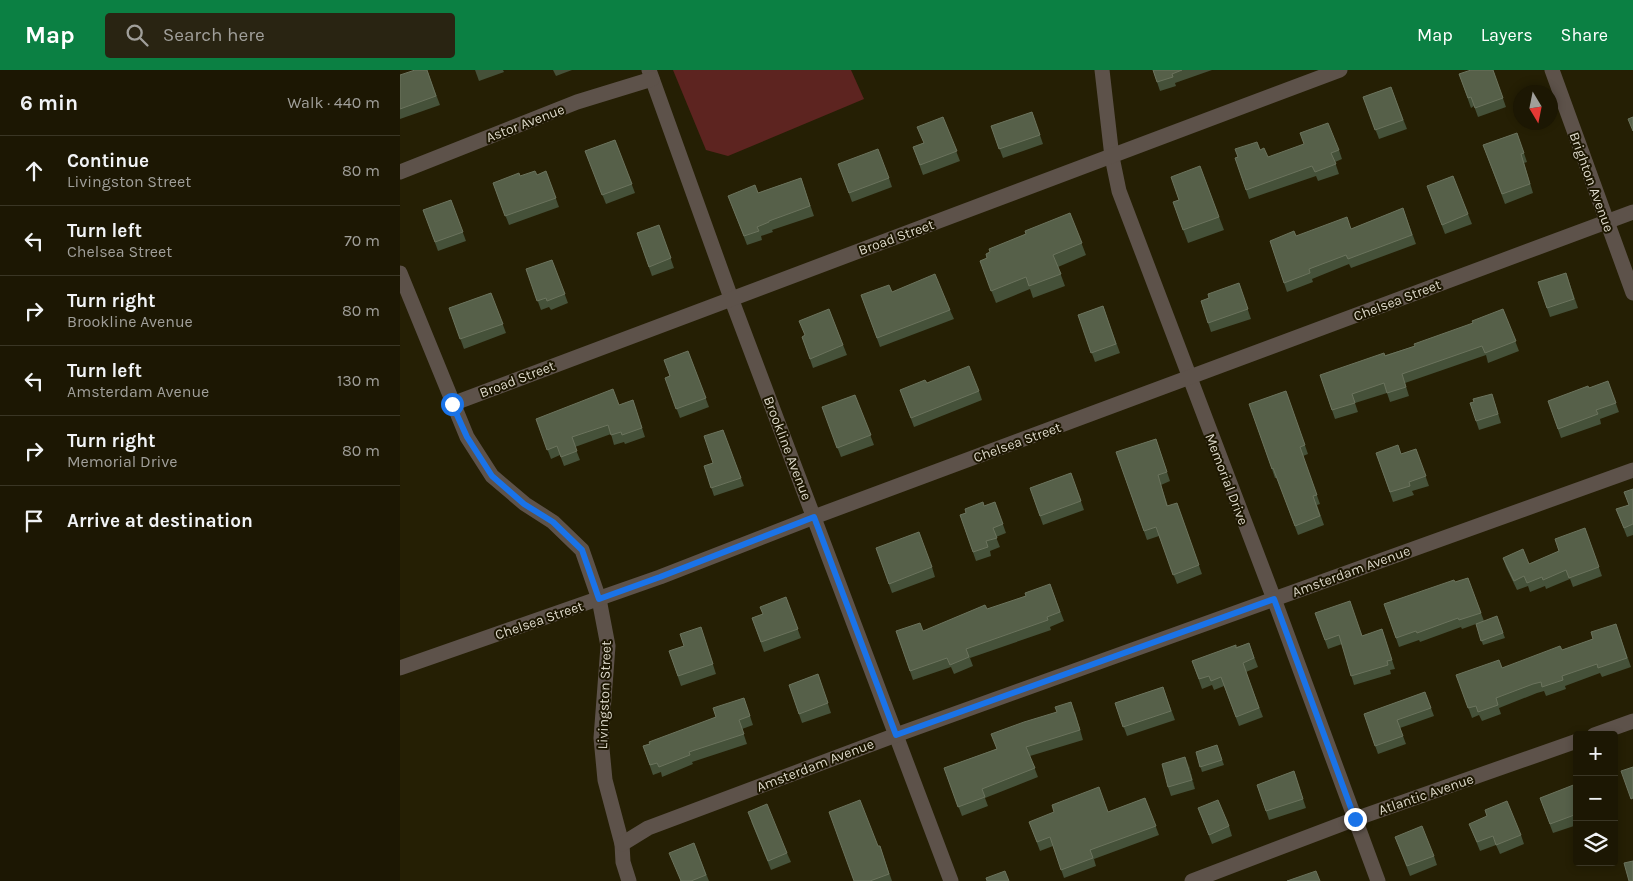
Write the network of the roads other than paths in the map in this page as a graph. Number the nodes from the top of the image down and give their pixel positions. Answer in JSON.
{"nodes":[{"id":1,"x":1102,"y":70,"type":"edge"},
{"id":2,"x":1340,"y":70,"type":"edge"},
{"id":3,"x":1552,"y":70,"type":"edge"},
{"id":4,"x":651,"y":74,"type":"edge"},
{"id":5,"x":1112,"y":156,"type":"junction"},
{"id":6,"x":400,"y":172,"type":"edge"},
{"id":7,"x":1633,"y":212,"type":"edge"},
{"id":8,"x":1606,"y":222,"type":"junction"},
{"id":9,"x":400,"y":273,"type":"edge"},
{"id":10,"x":1633,"y":293,"type":"edge"},
{"id":11,"x":731,"y":298,"type":"junction"},
{"id":12,"x":1189,"y":378,"type":"junction"},
{"id":13,"x":452,"y":404,"type":"junction"},
{"id":14,"x":1633,"y":470,"type":"edge"},
{"id":15,"x":814,"y":517,"type":"junction"},
{"id":16,"x":599,"y":599,"type":"junction"},
{"id":17,"x":1274,"y":599,"type":"junction"},
{"id":18,"x":400,"y":668,"type":"edge"},
{"id":19,"x":1633,"y":720,"type":"edge"},
{"id":20,"x":1604,"y":731,"type":"edge"},
{"id":21,"x":896,"y":735,"type":"junction"},
{"id":22,"x":1573,"y":742,"type":"edge"},
{"id":23,"x":1355,"y":819,"type":"junction"},
{"id":24,"x":622,"y":844,"type":"junction"},
{"id":25,"x":628,"y":881,"type":"edge"},
{"id":26,"x":951,"y":881,"type":"edge"},
{"id":27,"x":1192,"y":881,"type":"edge"},
{"id":28,"x":1378,"y":881,"type":"edge"}],
"edges":[{"from":1,"to":5,"type":"street","name":"Memorial Drive"},
{"from":2,"to":5,"type":"street","name":"Broad Street"},
{"from":3,"to":8,"type":"street","name":"Brighton Avenue"},
{"from":4,"to":6,"type":"street","name":"Astor Avenue"},
{"from":4,"to":11,"type":"street","name":"Brookline Avenue"},
{"from":5,"to":11,"type":"street","name":"Broad Street"},
{"from":5,"to":12,"type":"street","name":"Memorial Drive"},
{"from":7,"to":8,"type":"street","name":"Chelsea Street"},
{"from":8,"to":10,"type":"street","name":"Brighton Avenue"},
{"from":8,"to":12,"type":"street","name":"Chelsea Street"},
{"from":9,"to":13,"type":"street","name":"Livingston Street"},
{"from":11,"to":13,"type":"street","name":"Broad Street"},
{"from":11,"to":15,"type":"street","name":"Brookline Avenue"},
{"from":12,"to":15,"type":"street","name":"Chelsea Street"},
{"from":12,"to":17,"type":"street","name":"Memorial Drive"},
{"from":13,"to":16,"type":"street","name":"Livingston Street"},
{"from":14,"to":17,"type":"street","name":"Amsterdam Avenue"},
{"from":15,"to":16,"type":"street","name":"Chelsea Street"},
{"from":15,"to":21,"type":"street","name":"Brookline Avenue"},
{"from":16,"to":18,"type":"street","name":"Chelsea Street"},
{"from":16,"to":24,"type":"street","name":"Livingston Street"},
{"from":17,"to":21,"type":"street","name":"Amsterdam Avenue"},
{"from":17,"to":23,"type":"street","name":"Memorial Drive"},
{"from":19,"to":20,"type":"street"},
{"from":21,"to":24,"type":"street","name":"Amsterdam Avenue"},
{"from":21,"to":26,"type":"street","name":"Brookline Avenue"},
{"from":22,"to":23,"type":"street","name":"Atlantic Avenue"},
{"from":23,"to":27,"type":"street","name":"Atlantic Avenue"},
{"from":23,"to":28,"type":"street","name":"Memorial Drive"},
{"from":24,"to":25,"type":"street","name":"Livingston Street"}]}
